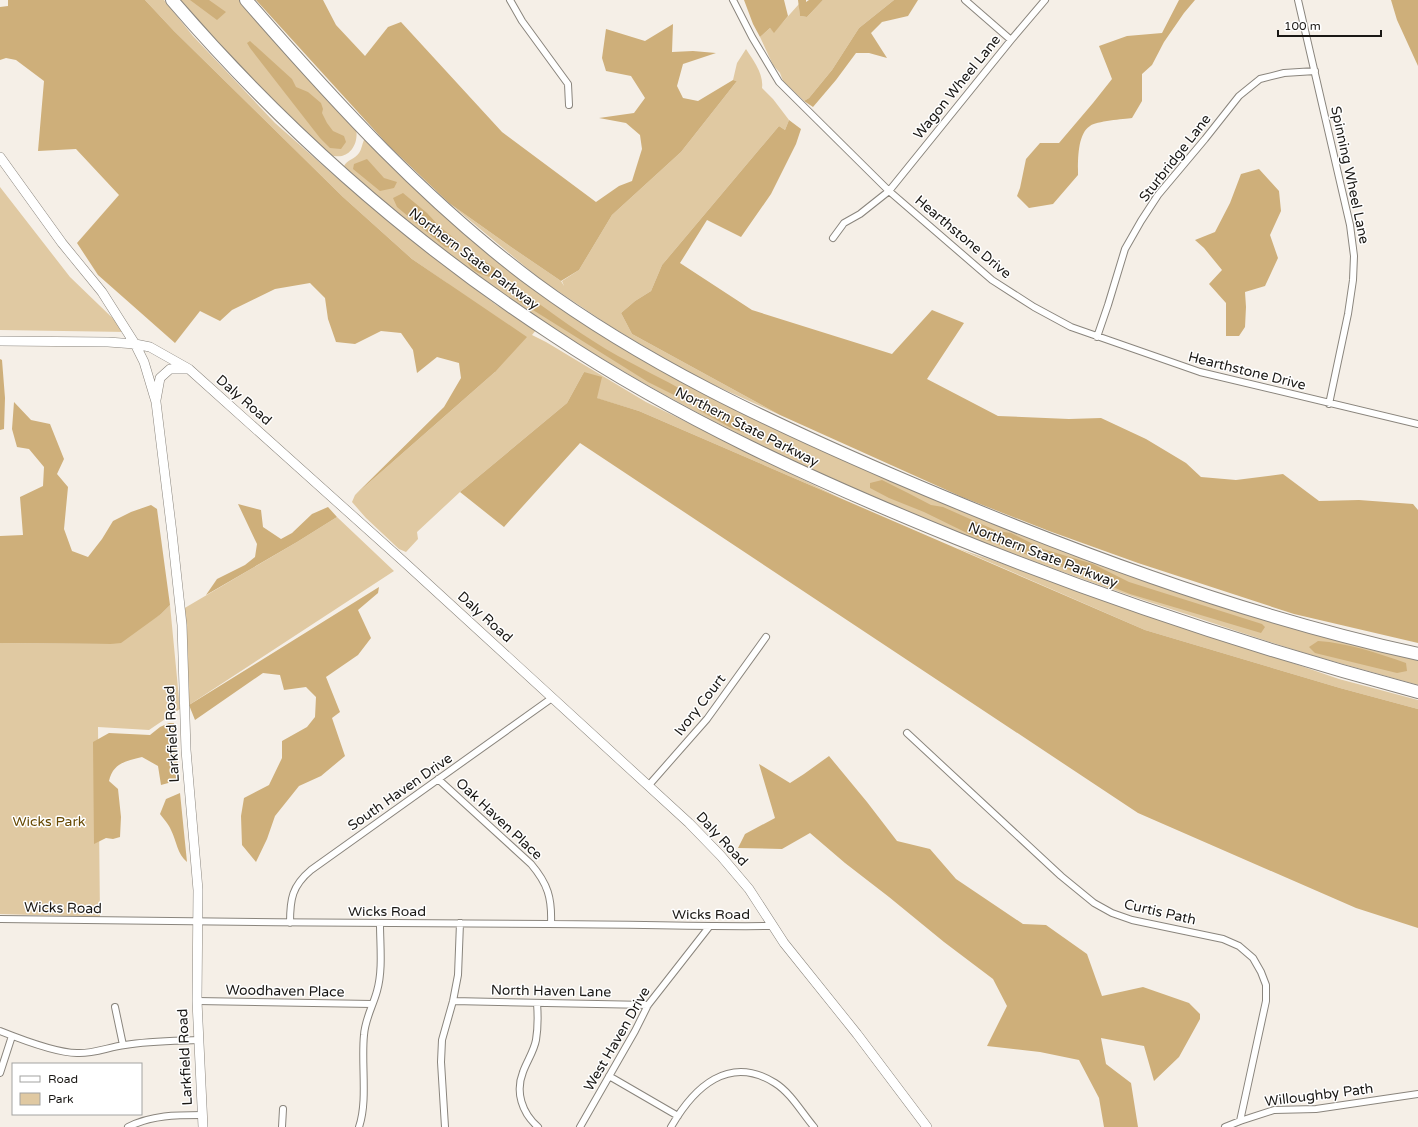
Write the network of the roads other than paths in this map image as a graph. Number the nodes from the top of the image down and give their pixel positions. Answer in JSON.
{"nodes":[{"id":1,"x":172,"y":0,"type":"edge"},
{"id":2,"x":246,"y":0,"type":"edge"},
{"id":3,"x":510,"y":0,"type":"edge"},
{"id":4,"x":734,"y":0,"type":"edge"},
{"id":5,"x":965,"y":0,"type":"edge"},
{"id":6,"x":1045,"y":0,"type":"edge"},
{"id":7,"x":1298,"y":0,"type":"edge"},
{"id":8,"x":1011,"y":40,"type":"junction"},
{"id":9,"x":1315,"y":71,"type":"junction"},
{"id":10,"x":569,"y":105,"type":"dead end"},
{"id":11,"x":0,"y":157,"type":"edge"},
{"id":12,"x":889,"y":191,"type":"junction"},
{"id":13,"x":833,"y":238,"type":"dead end"},
{"id":14,"x":1097,"y":337,"type":"junction"},
{"id":15,"x":0,"y":341,"type":"edge"},
{"id":16,"x":135,"y":344,"type":"junction"},
{"id":17,"x":189,"y":369,"type":"junction"},
{"id":18,"x":156,"y":402,"type":"junction"},
{"id":19,"x":1329,"y":404,"type":"junction"},
{"id":20,"x":1418,"y":424,"type":"edge"},
{"id":21,"x":766,"y":637,"type":"dead end"},
{"id":22,"x":1418,"y":654,"type":"edge"},
{"id":23,"x":1418,"y":692,"type":"edge"},
{"id":24,"x":552,"y":698,"type":"junction"},
{"id":25,"x":907,"y":733,"type":"dead end"},
{"id":26,"x":438,"y":779,"type":"junction"},
{"id":27,"x":649,"y":785,"type":"junction"},
{"id":28,"x":0,"y":919,"type":"edge"},
{"id":29,"x":198,"y":922,"type":"junction"},
{"id":30,"x":290,"y":923,"type":"junction"},
{"id":31,"x":380,"y":924,"type":"junction"},
{"id":32,"x":460,"y":924,"type":"junction"},
{"id":33,"x":552,"y":924,"type":"junction"},
{"id":34,"x":773,"y":926,"type":"junction"},
{"id":35,"x":709,"y":927,"type":"junction"},
{"id":36,"x":197,"y":1001,"type":"junction"},
{"id":37,"x":453,"y":1001,"type":"junction"},
{"id":38,"x":537,"y":1003,"type":"junction"},
{"id":39,"x":372,"y":1004,"type":"junction"},
{"id":40,"x":648,"y":1005,"type":"junction"},
{"id":41,"x":115,"y":1007,"type":"dead end"},
{"id":42,"x":0,"y":1031,"type":"edge"},
{"id":43,"x":12,"y":1036,"type":"junction"},
{"id":44,"x":199,"y":1040,"type":"junction"},
{"id":45,"x":123,"y":1045,"type":"junction"},
{"id":46,"x":0,"y":1073,"type":"edge"},
{"id":47,"x":610,"y":1076,"type":"junction"},
{"id":48,"x":1418,"y":1094,"type":"edge"},
{"id":49,"x":282,"y":1109,"type":"dead end"},
{"id":50,"x":202,"y":1115,"type":"junction"},
{"id":51,"x":678,"y":1116,"type":"junction"},
{"id":52,"x":1240,"y":1121,"type":"junction"},
{"id":53,"x":128,"y":1127,"type":"edge"},
{"id":54,"x":203,"y":1127,"type":"edge"},
{"id":55,"x":282,"y":1127,"type":"edge"},
{"id":56,"x":359,"y":1127,"type":"edge"},
{"id":57,"x":445,"y":1127,"type":"edge"},
{"id":58,"x":538,"y":1127,"type":"edge"},
{"id":59,"x":580,"y":1127,"type":"edge"},
{"id":60,"x":672,"y":1127,"type":"edge"},
{"id":61,"x":814,"y":1127,"type":"edge"},
{"id":62,"x":927,"y":1127,"type":"edge"},
{"id":63,"x":1225,"y":1127,"type":"edge"}],
"edges":[{"from":1,"to":23,"type":"highway","name":"Northern State Parkway"},
{"from":2,"to":22,"type":"highway","name":"Northern State Parkway"},
{"from":3,"to":10,"type":"street"},
{"from":4,"to":12,"type":"street","name":"Hearthstone Drive"},
{"from":5,"to":8,"type":"street"},
{"from":6,"to":8,"type":"street","name":"Wagon Wheel Lane"},
{"from":7,"to":9,"type":"street","name":"Spinning Wheel Lane"},
{"from":8,"to":12,"type":"street","name":"Wagon Wheel Lane"},
{"from":9,"to":14,"type":"street","name":"Sturbridge Lane"},
{"from":9,"to":19,"type":"street","name":"Spinning Wheel Lane"},
{"from":11,"to":16,"type":"street"},
{"from":12,"to":13,"type":"street","name":"Wagon Wheel Lane"},
{"from":12,"to":14,"type":"street","name":"Hearthstone Drive"},
{"from":14,"to":19,"type":"street","name":"Hearthstone Drive"},
{"from":15,"to":16,"type":"street","name":"Daly Road"},
{"from":16,"to":17,"type":"street","name":"Daly Road"},
{"from":16,"to":18,"type":"street","name":"Larkfield Road"},
{"from":17,"to":18,"type":"street"},
{"from":17,"to":24,"type":"street","name":"Daly Road"},
{"from":18,"to":29,"type":"street","name":"Larkfield Road"},
{"from":19,"to":20,"type":"street","name":"Hearthstone Drive"},
{"from":21,"to":27,"type":"street","name":"Ivory Court"},
{"from":24,"to":26,"type":"street","name":"South Haven Drive"},
{"from":24,"to":27,"type":"street","name":"Daly Road"},
{"from":25,"to":52,"type":"street","name":"Curtis Path"},
{"from":26,"to":30,"type":"street","name":"South Haven Drive"},
{"from":26,"to":33,"type":"street","name":"Oak Haven Place"},
{"from":27,"to":34,"type":"street","name":"Daly Road"},
{"from":28,"to":29,"type":"street","name":"Wicks Road"},
{"from":29,"to":30,"type":"street","name":"Wicks Road"},
{"from":29,"to":36,"type":"street","name":"Larkfield Road"},
{"from":30,"to":31,"type":"street","name":"Wicks Road"},
{"from":31,"to":32,"type":"street","name":"Wicks Road"},
{"from":31,"to":39,"type":"street"},
{"from":32,"to":33,"type":"street","name":"Wicks Road"},
{"from":32,"to":37,"type":"street"},
{"from":33,"to":35,"type":"street","name":"Wicks Road"},
{"from":34,"to":35,"type":"street","name":"Wicks Road"},
{"from":34,"to":62,"type":"street","name":"Daly Road"},
{"from":35,"to":40,"type":"street","name":"West Haven Drive"},
{"from":36,"to":39,"type":"street","name":"Woodhaven Place"},
{"from":36,"to":44,"type":"street","name":"Larkfield Road"},
{"from":37,"to":38,"type":"street","name":"North Haven Lane"},
{"from":37,"to":57,"type":"street"},
{"from":38,"to":40,"type":"street","name":"North Haven Lane"},
{"from":38,"to":58,"type":"street"},
{"from":39,"to":56,"type":"street"},
{"from":40,"to":47,"type":"street","name":"West Haven Drive"},
{"from":41,"to":45,"type":"street"},
{"from":42,"to":43,"type":"street"},
{"from":43,"to":45,"type":"street"},
{"from":43,"to":46,"type":"street"},
{"from":44,"to":45,"type":"street"},
{"from":44,"to":50,"type":"street","name":"Larkfield Road"},
{"from":47,"to":51,"type":"street"},
{"from":47,"to":59,"type":"street","name":"West Haven Drive"},
{"from":48,"to":52,"type":"street","name":"Willoughby Path"},
{"from":49,"to":55,"type":"street"},
{"from":50,"to":53,"type":"street"},
{"from":50,"to":54,"type":"street","name":"Larkfield Road"},
{"from":51,"to":60,"type":"street"},
{"from":51,"to":61,"type":"street"},
{"from":52,"to":63,"type":"street","name":"Willoughby Path"}]}
